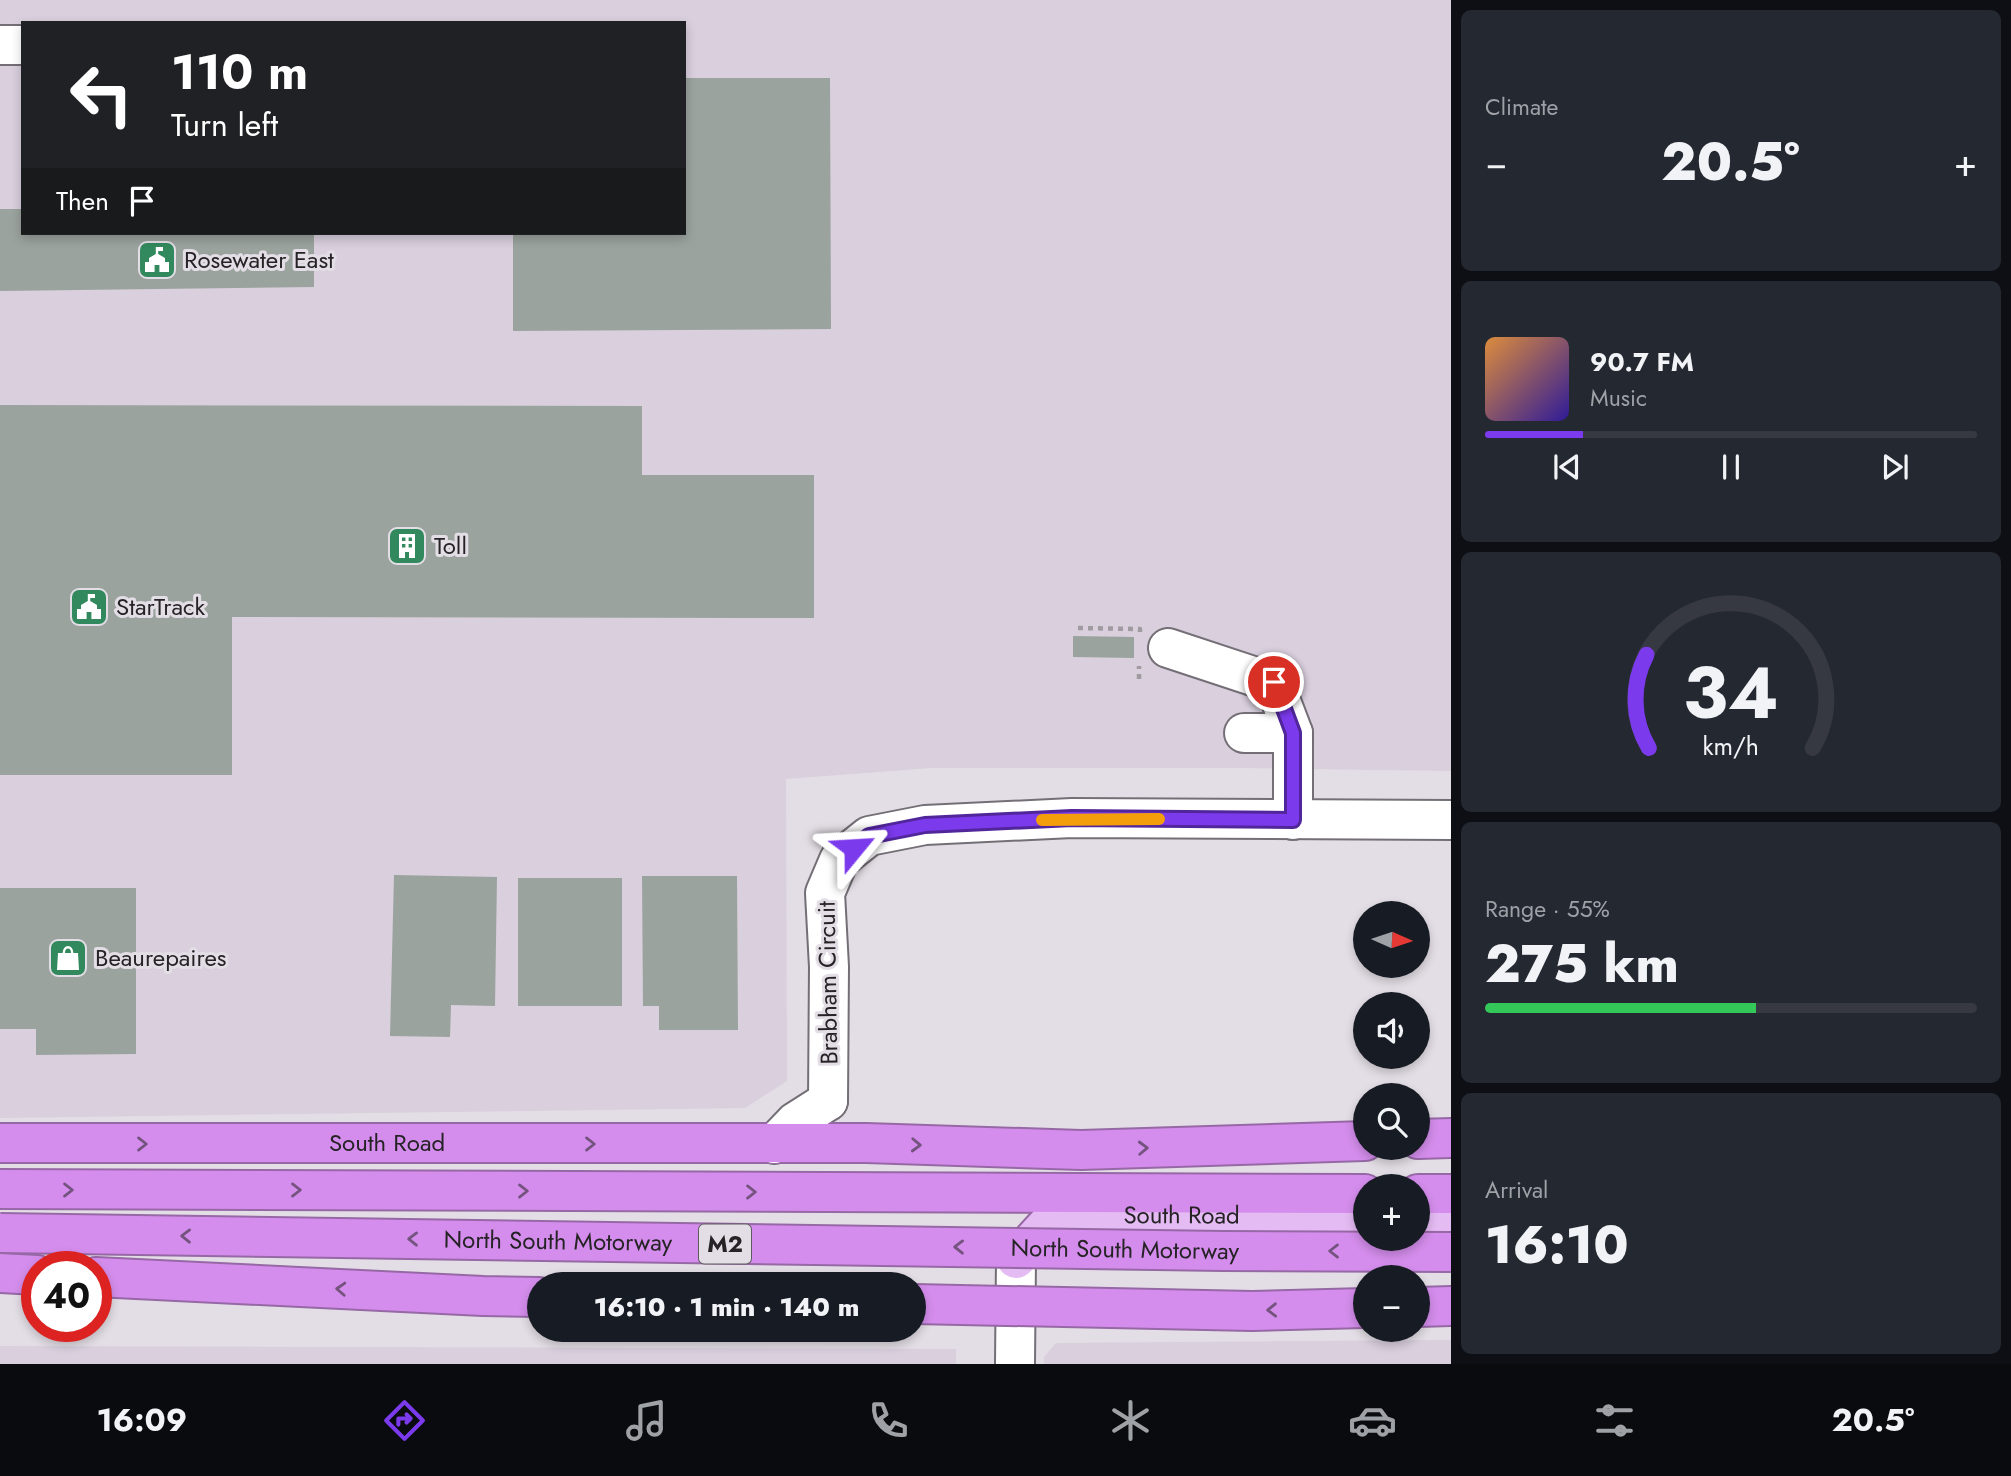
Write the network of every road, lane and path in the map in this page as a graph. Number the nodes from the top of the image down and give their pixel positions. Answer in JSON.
{"nodes":[{"id":1,"x":0,"y":45,"type":"edge"},
{"id":2,"x":21,"y":45,"type":"edge"},
{"id":3,"x":1078,"y":628,"type":"dead end"},
{"id":4,"x":1149,"y":648,"type":"junction"},
{"id":5,"x":1139,"y":679,"type":"dead end"},
{"id":6,"x":1244,"y":733,"type":"dead end"},
{"id":7,"x":1293,"y":733,"type":"junction"},
{"id":8,"x":1293,"y":820,"type":"junction"},
{"id":9,"x":1451,"y":820,"type":"edge"},
{"id":10,"x":828,"y":1101,"type":"junction"},
{"id":11,"x":1451,"y":1138,"type":"edge"},
{"id":12,"x":1430,"y":1139,"type":"edge"},
{"id":13,"x":1353,"y":1140,"type":"edge"},
{"id":14,"x":0,"y":1143,"type":"edge"},
{"id":15,"x":866,"y":1143,"type":"junction"},
{"id":16,"x":774,"y":1144,"type":"junction"},
{"id":17,"x":0,"y":1189,"type":"edge"},
{"id":18,"x":1353,"y":1194,"type":"edge"},
{"id":19,"x":1430,"y":1194,"type":"edge"},
{"id":20,"x":1451,"y":1194,"type":"edge"},
{"id":21,"x":1353,"y":1216,"type":"edge"},
{"id":22,"x":1430,"y":1216,"type":"edge"},
{"id":23,"x":1451,"y":1216,"type":"edge"},
{"id":24,"x":0,"y":1233,"type":"edge"},
{"id":25,"x":1451,"y":1252,"type":"edge"},
{"id":26,"x":1016,"y":1259,"type":"joint"},
{"id":27,"x":0,"y":1273,"type":"edge"},
{"id":28,"x":21,"y":1274,"type":"edge"},
{"id":29,"x":112,"y":1278,"type":"edge"},
{"id":30,"x":527,"y":1297,"type":"edge"},
{"id":31,"x":926,"y":1304,"type":"edge"},
{"id":32,"x":1451,"y":1306,"type":"edge"},
{"id":33,"x":1430,"y":1307,"type":"edge"},
{"id":34,"x":1353,"y":1308,"type":"edge"},
{"id":35,"x":1015,"y":1364,"type":"edge"}],
"edges":[{"from":1,"to":2,"type":"street"},
{"from":3,"to":4,"type":"path"},
{"from":4,"to":5,"type":"path"},
{"from":4,"to":7,"type":"street"},
{"from":6,"to":7,"type":"street"},
{"from":7,"to":8,"type":"street"},
{"from":8,"to":9,"type":"street","name":"Brabham Circuit"},
{"from":8,"to":10,"type":"street","name":"Brabham Circuit"},
{"from":10,"to":15,"type":"street"},
{"from":10,"to":16,"type":"street"},
{"from":11,"to":12,"type":"highway"},
{"from":15,"to":13,"type":"highway","name":"South Road","one_way":true},
{"from":14,"to":16,"type":"highway","name":"South Road","one_way":true},
{"from":15,"to":16,"type":"highway","name":"South Road"},
{"from":17,"to":18,"type":"highway","name":"North South Motorway","number":"M2","one_way":true},
{"from":19,"to":20,"type":"highway"},
{"from":21,"to":26,"type":"main road","name":"South Road"},
{"from":22,"to":23,"type":"main road"},
{"from":25,"to":24,"type":"highway","name":"North South Motorway","number":"M2","one_way":true,"bridge":true},
{"from":26,"to":35,"type":"street"},
{"from":27,"to":28,"type":"highway"},
{"from":30,"to":29,"type":"highway","one_way":true},
{"from":34,"to":31,"type":"highway","one_way":true,"bridge":true},
{"from":32,"to":33,"type":"highway"}]}
